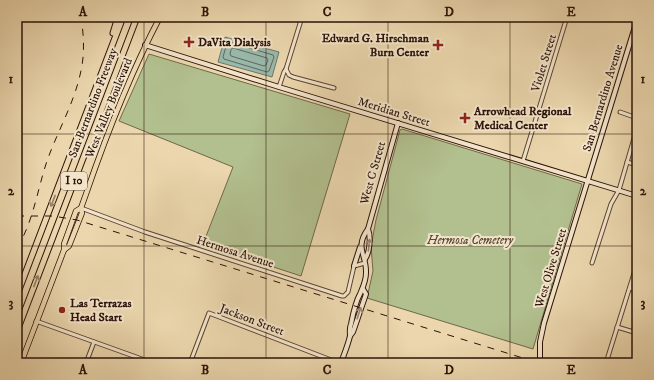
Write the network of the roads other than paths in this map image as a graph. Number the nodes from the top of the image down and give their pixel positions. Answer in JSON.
{"nodes":[{"id":1,"x":118,"y":17,"type":"edge"},
{"id":2,"x":123,"y":17,"type":"edge"},
{"id":3,"x":137,"y":17,"type":"edge"},
{"id":4,"x":141,"y":17,"type":"edge"},
{"id":5,"x":160,"y":17,"type":"edge"},
{"id":6,"x":302,"y":17,"type":"edge"},
{"id":7,"x":567,"y":17,"type":"edge"},
{"id":8,"x":637,"y":20,"type":"edge"},
{"id":9,"x":132,"y":32,"type":"junction"},
{"id":10,"x":145,"y":45,"type":"junction"},
{"id":11,"x":106,"y":60,"type":"junction"},
{"id":12,"x":286,"y":69,"type":"junction"},
{"id":13,"x":279,"y":87,"type":"junction"},
{"id":14,"x":334,"y":88,"type":"dead end"},
{"id":15,"x":620,"y":112,"type":"dead end"},
{"id":16,"x":637,"y":118,"type":"edge"},
{"id":17,"x":398,"y":123,"type":"junction"},
{"id":18,"x":637,"y":128,"type":"edge"},
{"id":19,"x":523,"y":161,"type":"junction"},
{"id":20,"x":627,"y":162,"type":"junction"},
{"id":21,"x":637,"y":165,"type":"edge"},
{"id":22,"x":588,"y":181,"type":"junction"},
{"id":23,"x":619,"y":190,"type":"junction"},
{"id":24,"x":637,"y":196,"type":"edge"},
{"id":25,"x":81,"y":208,"type":"junction"},
{"id":26,"x":368,"y":229,"type":"junction"},
{"id":27,"x":361,"y":245,"type":"junction"},
{"id":28,"x":365,"y":261,"type":"junction"},
{"id":29,"x":592,"y":263,"type":"dead end"},
{"id":30,"x":354,"y":266,"type":"junction"},
{"id":31,"x":636,"y":267,"type":"edge"},
{"id":32,"x":630,"y":288,"type":"junction"},
{"id":33,"x":637,"y":290,"type":"edge"},
{"id":34,"x":17,"y":295,"type":"edge"},
{"id":35,"x":36,"y":321,"type":"junction"},
{"id":36,"x":617,"y":327,"type":"junction"},
{"id":37,"x":17,"y":331,"type":"edge"},
{"id":38,"x":637,"y":333,"type":"edge"},
{"id":39,"x":94,"y":342,"type":"junction"},
{"id":40,"x":21,"y":363,"type":"edge"},
{"id":41,"x":86,"y":363,"type":"edge"},
{"id":42,"x":152,"y":363,"type":"edge"},
{"id":43,"x":190,"y":363,"type":"edge"},
{"id":44,"x":340,"y":363,"type":"edge"},
{"id":45,"x":540,"y":363,"type":"edge"},
{"id":46,"x":606,"y":363,"type":"edge"}],
"edges":[{"from":1,"to":11,"type":"highway"},
{"from":2,"to":11,"type":"highway","name":"San Bernardino Freeway","number":"I 10"},
{"from":3,"to":9,"type":"highway","name":"San Bernardino Freeway","number":"I 10"},
{"from":4,"to":9,"type":"highway"},
{"from":5,"to":10,"type":"main road","name":"West Valley Boulevard"},
{"from":6,"to":12,"type":"street"},
{"from":7,"to":19,"type":"street","name":"Violet Street"},
{"from":8,"to":22,"type":"street","name":"San Bernardino Avenue"},
{"from":37,"to":9,"type":"highway","name":"San Bernardino Freeway","number":"I 10","one_way":true},
{"from":10,"to":13,"type":"street","name":"Meridian Street"},
{"from":10,"to":25,"type":"main road","name":"West Valley Boulevard"},
{"from":11,"to":34,"type":"highway","name":"San Bernardino Freeway","number":"I 10","one_way":true},
{"from":12,"to":13,"type":"street"},
{"from":12,"to":14,"type":"street"},
{"from":13,"to":17,"type":"street","name":"Meridian Street"},
{"from":15,"to":16,"type":"street"},
{"from":17,"to":19,"type":"street","name":"Meridian Street"},
{"from":17,"to":26,"type":"street","name":"West C Street"},
{"from":18,"to":20,"type":"street"},
{"from":19,"to":22,"type":"street","name":"Meridian Street"},
{"from":20,"to":21,"type":"street"},
{"from":20,"to":23,"type":"street"},
{"from":22,"to":23,"type":"street","name":"Meridian Street"},
{"from":22,"to":45,"type":"street","name":"West Olive Street"},
{"from":23,"to":24,"type":"street","name":"Meridian Street"},
{"from":23,"to":29,"type":"street"},
{"from":25,"to":30,"type":"street","name":"Hermosa Avenue"},
{"from":25,"to":35,"type":"main road","name":"West Valley Boulevard"},
{"from":26,"to":27,"type":"street","name":"West C Street"},
{"from":28,"to":26,"type":"street","name":"West C Street","one_way":true},
{"from":27,"to":28,"type":"street","name":"West C Street"},
{"from":27,"to":30,"type":"street"},
{"from":28,"to":30,"type":"street"},
{"from":28,"to":44,"type":"street","name":"West C Street"},
{"from":31,"to":32,"type":"street"},
{"from":32,"to":33,"type":"street"},
{"from":32,"to":36,"type":"street"},
{"from":35,"to":39,"type":"street"},
{"from":35,"to":40,"type":"main road","name":"West Valley Boulevard"},
{"from":36,"to":38,"type":"street"},
{"from":36,"to":46,"type":"street"},
{"from":39,"to":41,"type":"street"},
{"from":39,"to":42,"type":"street"},
{"from":43,"to":44,"type":"street","name":"Jackson Street"}]}
